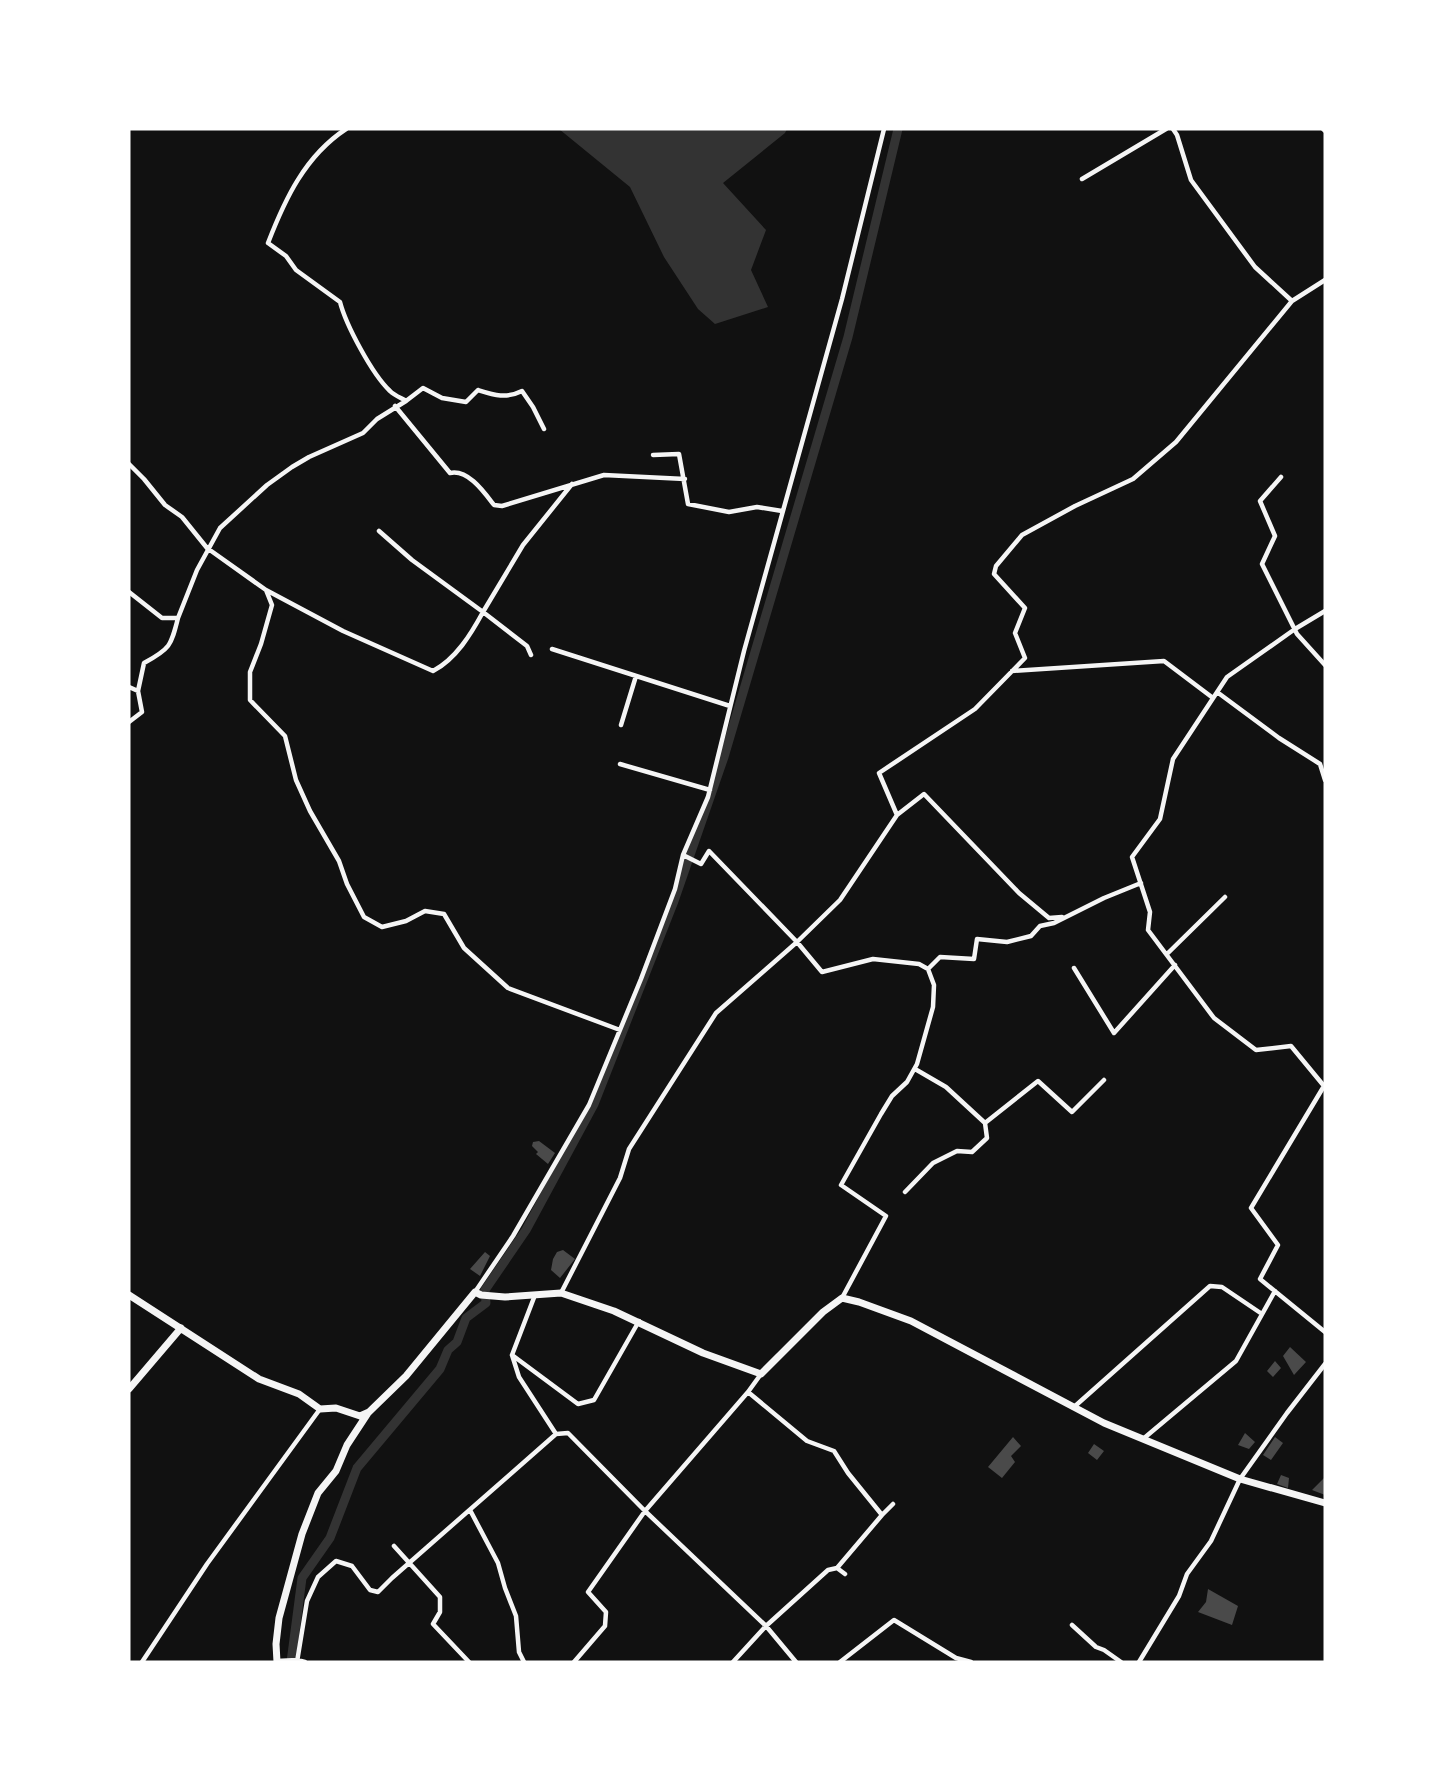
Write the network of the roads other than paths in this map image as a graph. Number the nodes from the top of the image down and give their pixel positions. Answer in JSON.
{"nodes":[{"id":1,"x":346,"y":129,"type":"edge"},
{"id":2,"x":884,"y":129,"type":"edge"},
{"id":3,"x":1166,"y":129,"type":"edge"},
{"id":4,"x":1173,"y":129,"type":"edge"},
{"id":5,"x":1082,"y":179,"type":"dead end"},
{"id":6,"x":1325,"y":280,"type":"edge"},
{"id":7,"x":1292,"y":300,"type":"junction"},
{"id":8,"x":406,"y":401,"type":"junction"},
{"id":9,"x":395,"y":406,"type":"junction"},
{"id":10,"x":544,"y":429,"type":"dead end"},
{"id":11,"x":654,"y":455,"type":"dead end"},
{"id":12,"x":129,"y":464,"type":"edge"},
{"id":13,"x":1281,"y":477,"type":"dead end"},
{"id":14,"x":685,"y":479,"type":"junction"},
{"id":15,"x":572,"y":484,"type":"junction"},
{"id":16,"x":782,"y":511,"type":"junction"},
{"id":17,"x":378,"y":531,"type":"dead end"},
{"id":18,"x":207,"y":548,"type":"junction"},
{"id":19,"x":266,"y":590,"type":"junction"},
{"id":20,"x":129,"y":592,"type":"edge"},
{"id":21,"x":1325,"y":611,"type":"edge"},
{"id":22,"x":483,"y":612,"type":"junction"},
{"id":23,"x":178,"y":618,"type":"junction"},
{"id":24,"x":1295,"y":629,"type":"junction"},
{"id":25,"x":552,"y":649,"type":"dead end"},
{"id":26,"x":531,"y":655,"type":"dead end"},
{"id":27,"x":1325,"y":665,"type":"edge"},
{"id":28,"x":1012,"y":671,"type":"junction"},
{"id":29,"x":636,"y":676,"type":"junction"},
{"id":30,"x":129,"y":687,"type":"edge"},
{"id":31,"x":138,"y":691,"type":"junction"},
{"id":32,"x":1217,"y":692,"type":"junction"},
{"id":33,"x":1213,"y":698,"type":"junction"},
{"id":34,"x":730,"y":706,"type":"junction"},
{"id":35,"x":129,"y":722,"type":"edge"},
{"id":36,"x":621,"y":725,"type":"dead end"},
{"id":37,"x":620,"y":764,"type":"dead end"},
{"id":38,"x":1325,"y":780,"type":"edge"},
{"id":39,"x":710,"y":790,"type":"junction"},
{"id":40,"x":897,"y":815,"type":"junction"},
{"id":41,"x":684,"y":856,"type":"junction"},
{"id":42,"x":1141,"y":883,"type":"junction"},
{"id":43,"x":1225,"y":897,"type":"dead end"},
{"id":44,"x":1065,"y":916,"type":"junction"},
{"id":45,"x":797,"y":942,"type":"junction"},
{"id":46,"x":1167,"y":954,"type":"junction"},
{"id":47,"x":1175,"y":965,"type":"junction"},
{"id":48,"x":1074,"y":968,"type":"dead end"},
{"id":49,"x":928,"y":969,"type":"junction"},
{"id":50,"x":620,"y":1030,"type":"junction"},
{"id":51,"x":915,"y":1069,"type":"junction"},
{"id":52,"x":1104,"y":1080,"type":"dead end"},
{"id":53,"x":1324,"y":1086,"type":"edge"},
{"id":54,"x":985,"y":1124,"type":"junction"},
{"id":55,"x":905,"y":1192,"type":"dead end"},
{"id":56,"x":1275,"y":1291,"type":"junction"},
{"id":57,"x":561,"y":1293,"type":"junction"},
{"id":58,"x":478,"y":1294,"type":"junction"},
{"id":59,"x":129,"y":1295,"type":"edge"},
{"id":60,"x":535,"y":1295,"type":"junction"},
{"id":61,"x":842,"y":1298,"type":"junction"},
{"id":62,"x":1262,"y":1314,"type":"junction"},
{"id":63,"x":639,"y":1321,"type":"junction"},
{"id":64,"x":182,"y":1329,"type":"junction"},
{"id":65,"x":1325,"y":1332,"type":"edge"},
{"id":66,"x":512,"y":1355,"type":"junction"},
{"id":67,"x":1325,"y":1364,"type":"edge"},
{"id":68,"x":761,"y":1374,"type":"junction"},
{"id":69,"x":129,"y":1389,"type":"edge"},
{"id":70,"x":748,"y":1392,"type":"junction"},
{"id":71,"x":1074,"y":1407,"type":"junction"},
{"id":72,"x":320,"y":1409,"type":"junction"},
{"id":73,"x":369,"y":1412,"type":"junction"},
{"id":74,"x":556,"y":1434,"type":"junction"},
{"id":75,"x":1143,"y":1439,"type":"junction"},
{"id":76,"x":1240,"y":1479,"type":"junction"},
{"id":77,"x":1325,"y":1503,"type":"edge"},
{"id":78,"x":894,"y":1504,"type":"dead end"},
{"id":79,"x":470,"y":1509,"type":"junction"},
{"id":80,"x":645,"y":1511,"type":"junction"},
{"id":81,"x":882,"y":1515,"type":"junction"},
{"id":82,"x":394,"y":1546,"type":"dead end"},
{"id":83,"x":409,"y":1563,"type":"junction"},
{"id":84,"x":837,"y":1568,"type":"junction"},
{"id":85,"x":845,"y":1574,"type":"dead end"},
{"id":86,"x":1072,"y":1625,"type":"dead end"},
{"id":87,"x":766,"y":1626,"type":"junction"},
{"id":88,"x":277,"y":1661,"type":"edge"},
{"id":89,"x":297,"y":1661,"type":"edge"},
{"id":90,"x":142,"y":1662,"type":"edge"},
{"id":91,"x":305,"y":1662,"type":"edge"},
{"id":92,"x":469,"y":1662,"type":"edge"},
{"id":93,"x":524,"y":1662,"type":"edge"},
{"id":94,"x":574,"y":1662,"type":"edge"},
{"id":95,"x":733,"y":1662,"type":"edge"},
{"id":96,"x":796,"y":1662,"type":"edge"},
{"id":97,"x":840,"y":1662,"type":"edge"},
{"id":98,"x":971,"y":1662,"type":"edge"},
{"id":99,"x":1121,"y":1662,"type":"edge"},
{"id":100,"x":1139,"y":1662,"type":"edge"}],
"edges":[{"from":1,"to":8,"type":"street"},
{"from":2,"to":16,"type":"street"},
{"from":3,"to":5,"type":"street"},
{"from":4,"to":7,"type":"street"},
{"from":6,"to":7,"type":"street"},
{"from":7,"to":28,"type":"street"},
{"from":8,"to":9,"type":"street"},
{"from":8,"to":10,"type":"street"},
{"from":9,"to":15,"type":"street"},
{"from":9,"to":18,"type":"street"},
{"from":11,"to":14,"type":"street"},
{"from":12,"to":18,"type":"street"},
{"from":13,"to":24,"type":"street"},
{"from":14,"to":15,"type":"street"},
{"from":14,"to":16,"type":"street"},
{"from":15,"to":22,"type":"street"},
{"from":16,"to":34,"type":"street"},
{"from":17,"to":22,"type":"street"},
{"from":18,"to":19,"type":"street"},
{"from":18,"to":23,"type":"street"},
{"from":19,"to":22,"type":"street"},
{"from":19,"to":50,"type":"street"},
{"from":20,"to":23,"type":"street"},
{"from":21,"to":24,"type":"street"},
{"from":22,"to":26,"type":"street"},
{"from":23,"to":31,"type":"street"},
{"from":24,"to":27,"type":"street"},
{"from":24,"to":32,"type":"street"},
{"from":25,"to":29,"type":"street"},
{"from":28,"to":33,"type":"street"},
{"from":28,"to":40,"type":"street"},
{"from":29,"to":34,"type":"street"},
{"from":29,"to":36,"type":"street"},
{"from":30,"to":31,"type":"street"},
{"from":31,"to":35,"type":"street"},
{"from":32,"to":33,"type":"street"},
{"from":32,"to":38,"type":"street"},
{"from":33,"to":42,"type":"street"},
{"from":34,"to":39,"type":"street"},
{"from":37,"to":39,"type":"street"},
{"from":39,"to":41,"type":"street"},
{"from":40,"to":44,"type":"street"},
{"from":40,"to":45,"type":"street"},
{"from":41,"to":45,"type":"street"},
{"from":41,"to":50,"type":"street"},
{"from":42,"to":44,"type":"street"},
{"from":42,"to":46,"type":"street"},
{"from":43,"to":46,"type":"street"},
{"from":44,"to":49,"type":"street"},
{"from":45,"to":49,"type":"street"},
{"from":45,"to":57,"type":"street"},
{"from":46,"to":47,"type":"street"},
{"from":47,"to":48,"type":"street"},
{"from":47,"to":53,"type":"street"},
{"from":49,"to":51,"type":"street"},
{"from":50,"to":58,"type":"street"},
{"from":51,"to":54,"type":"street"},
{"from":51,"to":61,"type":"street"},
{"from":52,"to":54,"type":"street"},
{"from":53,"to":56,"type":"street"},
{"from":54,"to":55,"type":"street"},
{"from":56,"to":62,"type":"street"},
{"from":56,"to":65,"type":"street"},
{"from":57,"to":60,"type":"main road"},
{"from":57,"to":63,"type":"main road"},
{"from":58,"to":60,"type":"main road"},
{"from":58,"to":73,"type":"main road"},
{"from":59,"to":64,"type":"main road"},
{"from":60,"to":66,"type":"street"},
{"from":61,"to":68,"type":"main road"},
{"from":61,"to":71,"type":"main road"},
{"from":62,"to":71,"type":"street"},
{"from":62,"to":75,"type":"street"},
{"from":63,"to":66,"type":"street"},
{"from":63,"to":68,"type":"main road"},
{"from":64,"to":69,"type":"main road"},
{"from":64,"to":72,"type":"main road"},
{"from":66,"to":74,"type":"street"},
{"from":67,"to":76,"type":"street"},
{"from":68,"to":70,"type":"street"},
{"from":70,"to":80,"type":"street"},
{"from":70,"to":81,"type":"street"},
{"from":71,"to":75,"type":"main road"},
{"from":72,"to":73,"type":"main road"},
{"from":72,"to":90,"type":"street"},
{"from":73,"to":88,"type":"main road"},
{"from":74,"to":79,"type":"street"},
{"from":74,"to":80,"type":"street"},
{"from":75,"to":76,"type":"main road"},
{"from":76,"to":77,"type":"main road"},
{"from":76,"to":100,"type":"street"},
{"from":78,"to":81,"type":"street"},
{"from":79,"to":83,"type":"street"},
{"from":79,"to":93,"type":"street"},
{"from":80,"to":87,"type":"street"},
{"from":80,"to":94,"type":"street"},
{"from":81,"to":84,"type":"street"},
{"from":82,"to":83,"type":"street"},
{"from":83,"to":89,"type":"street"},
{"from":83,"to":92,"type":"street"},
{"from":84,"to":85,"type":"street"},
{"from":84,"to":87,"type":"street"},
{"from":86,"to":99,"type":"street"},
{"from":87,"to":95,"type":"street"},
{"from":87,"to":96,"type":"street"},
{"from":88,"to":89,"type":"street"},
{"from":89,"to":91,"type":"street"},
{"from":97,"to":98,"type":"street"}]}
